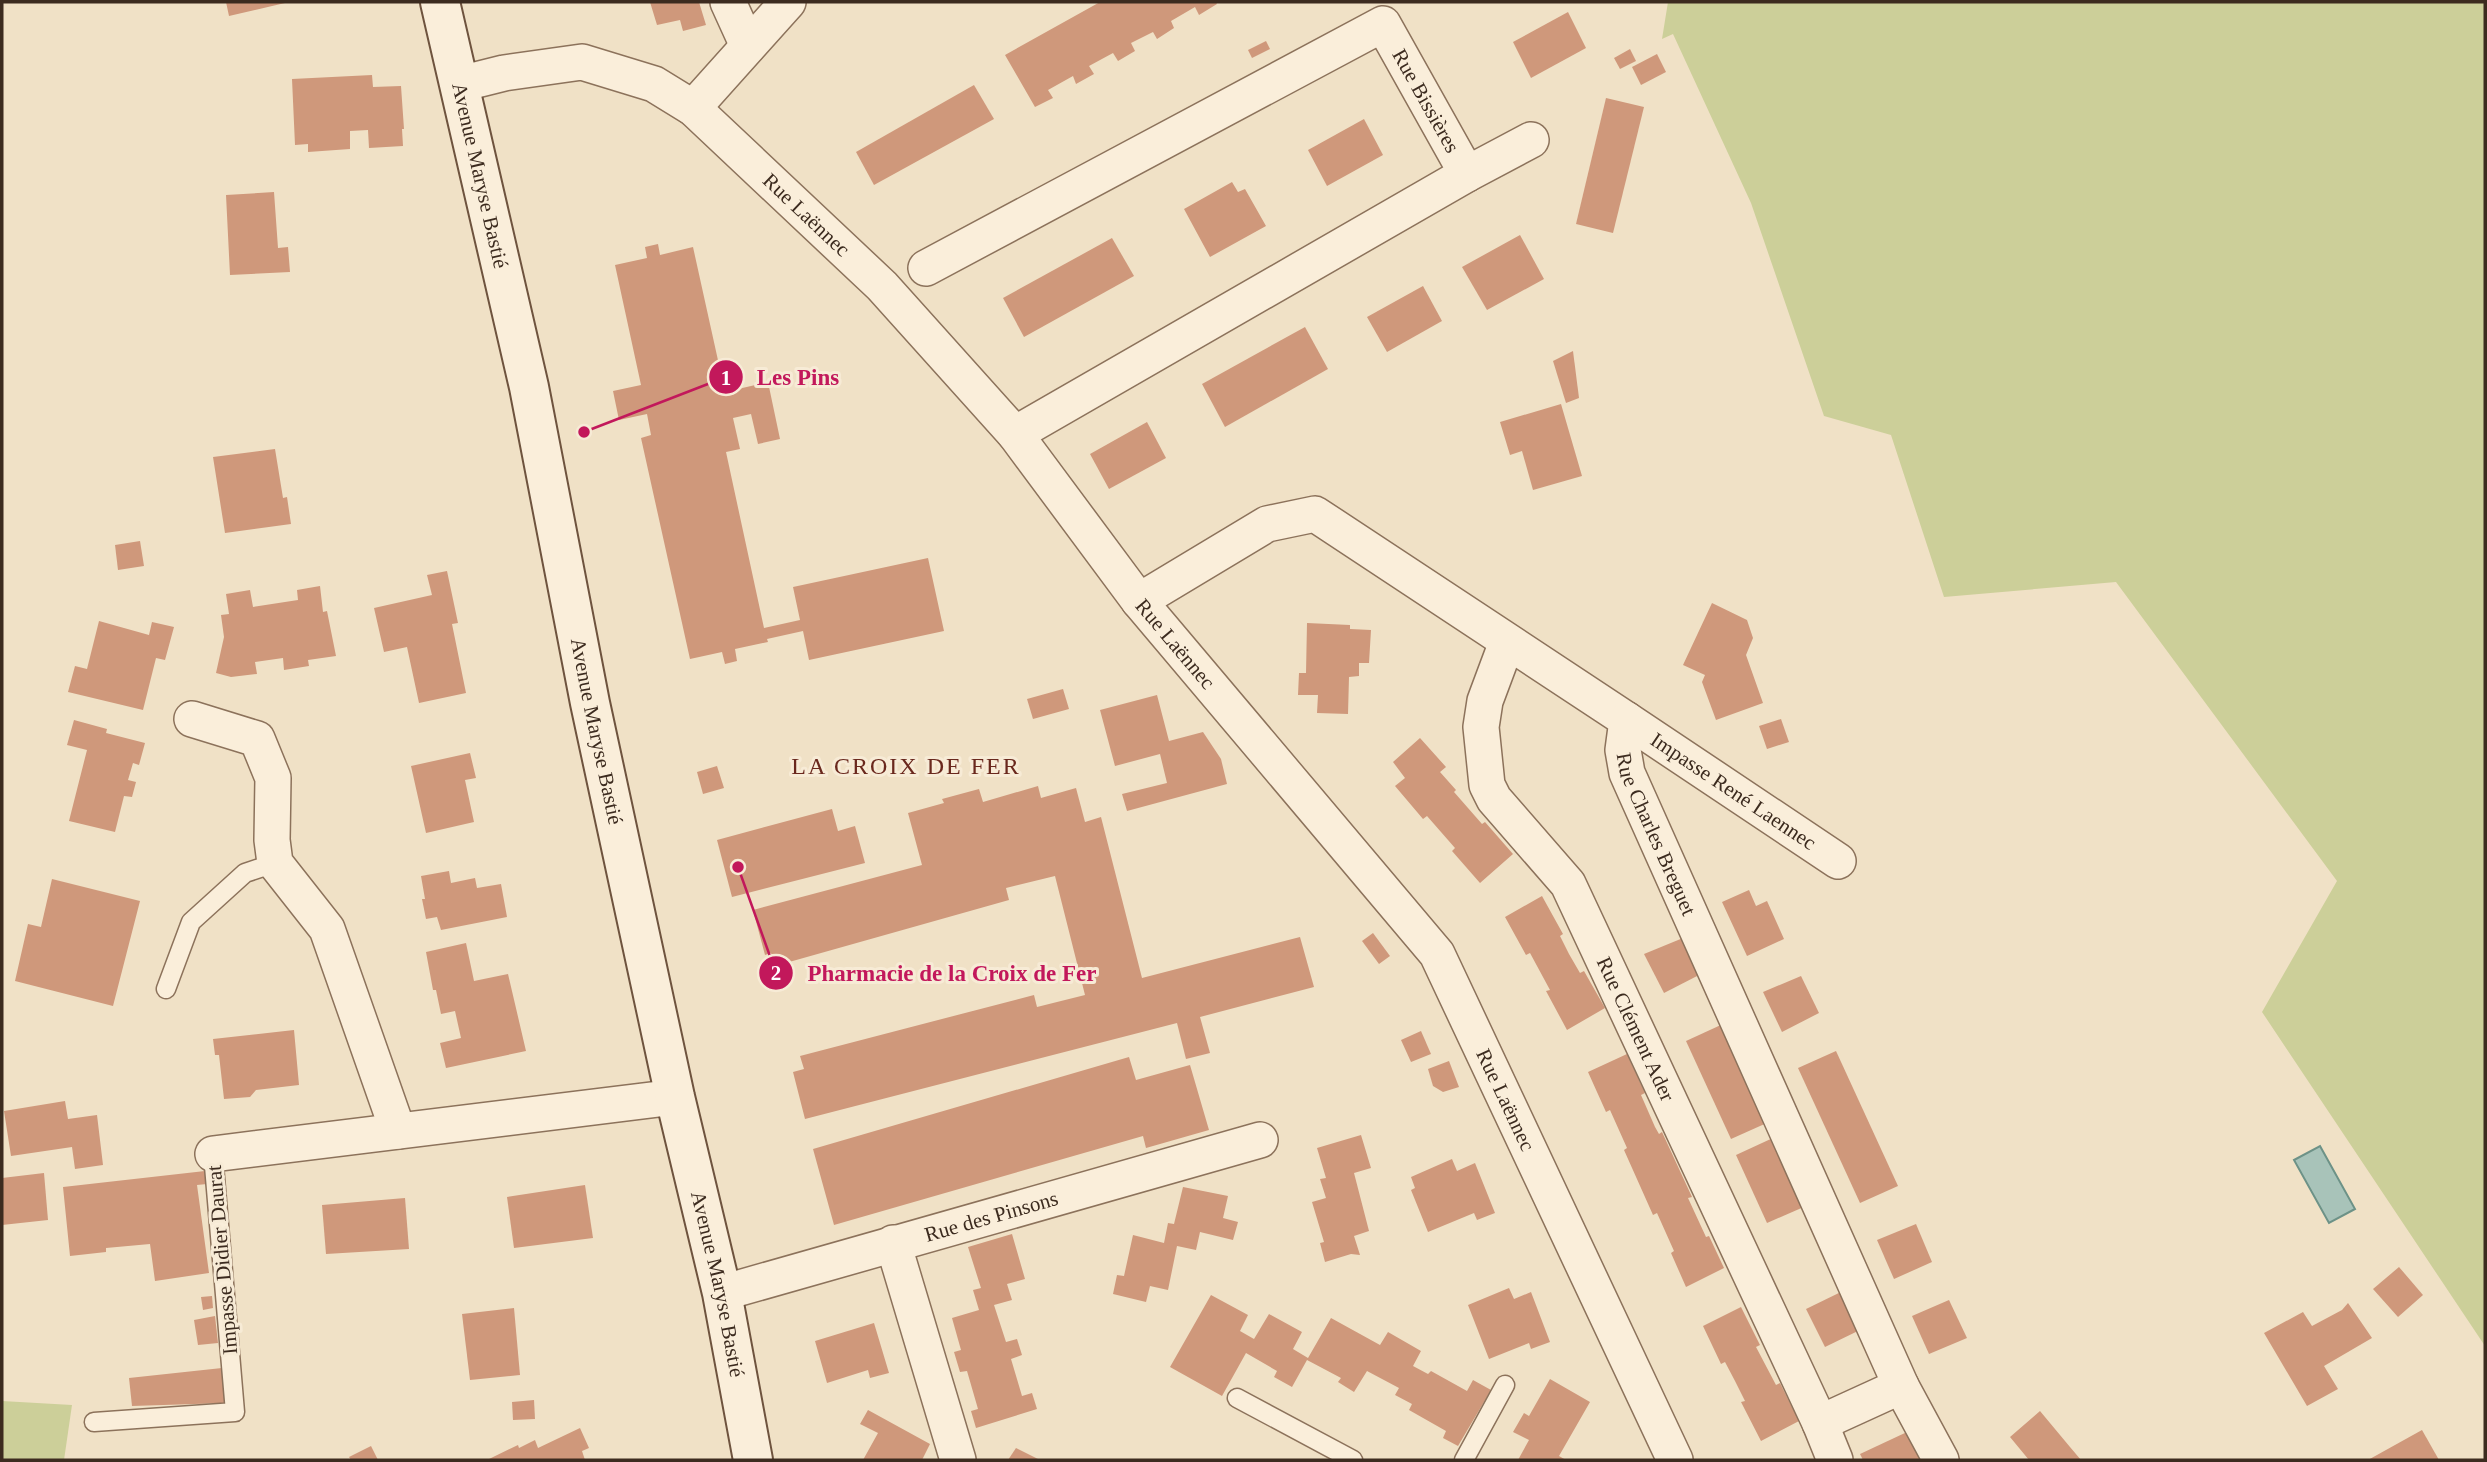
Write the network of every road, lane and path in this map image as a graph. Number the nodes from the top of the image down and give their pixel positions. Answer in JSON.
{"nodes":[{"id":1,"x":440,"y":2,"type":"edge"},
{"id":2,"x":728,"y":2,"type":"edge"},
{"id":3,"x":788,"y":2,"type":"edge"},
{"id":4,"x":1377,"y":13,"type":"edge"},
{"id":5,"x":748,"y":46,"type":"junction"},
{"id":6,"x":460,"y":84,"type":"junction"},
{"id":7,"x":692,"y":108,"type":"junction"},
{"id":8,"x":1531,"y":140,"type":"dead end"},
{"id":9,"x":1467,"y":174,"type":"junction"},
{"id":10,"x":926,"y":268,"type":"dead end"},
{"id":11,"x":1015,"y":434,"type":"junction"},
{"id":12,"x":1139,"y":601,"type":"junction"},
{"id":13,"x":1507,"y":642,"type":"junction"},
{"id":14,"x":192,"y":719,"type":"dead end"},
{"id":15,"x":1627,"y":720,"type":"junction"},
{"id":16,"x":1838,"y":861,"type":"dead end"},
{"id":17,"x":275,"y":863,"type":"junction"},
{"id":18,"x":166,"y":989,"type":"dead end"},
{"id":19,"x":675,"y":1097,"type":"junction"},
{"id":20,"x":398,"y":1131,"type":"junction"},
{"id":21,"x":1260,"y":1140,"type":"dead end"},
{"id":22,"x":213,"y":1154,"type":"joint"},
{"id":23,"x":893,"y":1243,"type":"junction"},
{"id":24,"x":722,"y":1293,"type":"junction"},
{"id":25,"x":1505,"y":1384,"type":"dead end"},
{"id":26,"x":1901,"y":1386,"type":"junction"},
{"id":27,"x":1237,"y":1398,"type":"dead end"},
{"id":28,"x":93,"y":1422,"type":"dead end"},
{"id":29,"x":1820,"y":1423,"type":"junction"},
{"id":30,"x":753,"y":1460,"type":"edge"},
{"id":31,"x":958,"y":1460,"type":"edge"},
{"id":32,"x":1353,"y":1460,"type":"edge"},
{"id":33,"x":1464,"y":1460,"type":"edge"},
{"id":34,"x":1675,"y":1460,"type":"edge"},
{"id":35,"x":1835,"y":1460,"type":"edge"},
{"id":36,"x":1941,"y":1460,"type":"edge"}],
"edges":[{"from":1,"to":6,"type":"street","name":"Avenue Maryse Bastié"},
{"from":2,"to":5,"type":"street"},
{"from":3,"to":5,"type":"street"},
{"from":4,"to":9,"type":"street","name":"Rue Bissières"},
{"from":4,"to":10,"type":"street","name":"Rue Bissières"},
{"from":5,"to":7,"type":"street"},
{"from":6,"to":7,"type":"street","name":"Rue Laënnec"},
{"from":6,"to":19,"type":"street","name":"Avenue Maryse Bastié"},
{"from":7,"to":11,"type":"street","name":"Rue Laënnec"},
{"from":8,"to":9,"type":"street"},
{"from":9,"to":11,"type":"street","name":"Rue Bissières"},
{"from":11,"to":12,"type":"street","name":"Rue Laënnec"},
{"from":12,"to":13,"type":"street","name":"Rue Charles Breguet"},
{"from":12,"to":34,"type":"street","name":"Rue Laënnec"},
{"from":13,"to":15,"type":"street","name":"Rue Charles Breguet"},
{"from":13,"to":29,"type":"street","name":"Rue Clément Ader"},
{"from":14,"to":17,"type":"street"},
{"from":15,"to":16,"type":"street","name":"Impasse René Laennec"},
{"from":15,"to":26,"type":"street","name":"Rue Charles Breguet"},
{"from":17,"to":18,"type":"lane"},
{"from":17,"to":20,"type":"street"},
{"from":19,"to":20,"type":"street","name":"Impasse Didier Daurat"},
{"from":19,"to":24,"type":"street","name":"Avenue Maryse Bastié"},
{"from":20,"to":22,"type":"street","name":"Impasse Didier Daurat"},
{"from":21,"to":23,"type":"street","name":"Rue des Pinsons"},
{"from":22,"to":28,"type":"lane","name":"Impasse Didier Daurat"},
{"from":23,"to":24,"type":"street","name":"Rue des Pinsons"},
{"from":23,"to":31,"type":"street"},
{"from":24,"to":30,"type":"street","name":"Avenue Maryse Bastié"},
{"from":25,"to":33,"type":"lane"},
{"from":26,"to":29,"type":"street"},
{"from":26,"to":36,"type":"street","name":"Rue Charles Breguet"},
{"from":27,"to":32,"type":"lane"},
{"from":29,"to":35,"type":"street","name":"Rue Clément Ader"}]}
